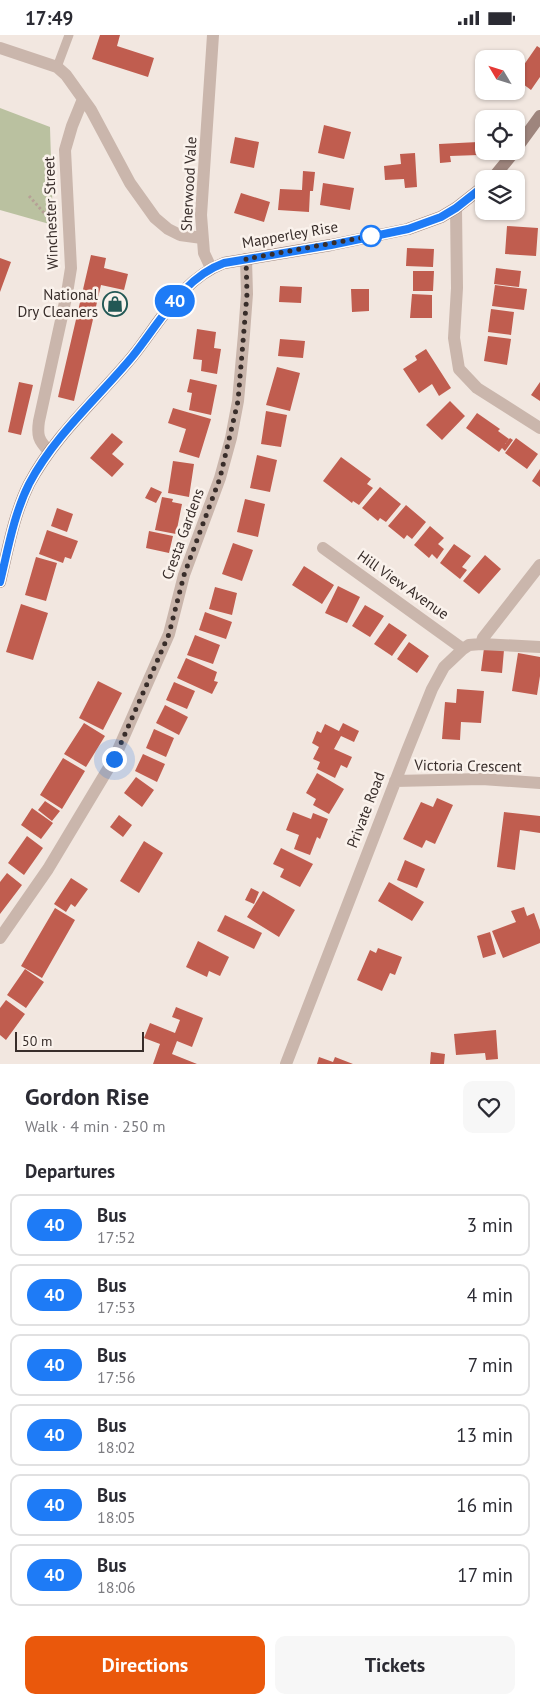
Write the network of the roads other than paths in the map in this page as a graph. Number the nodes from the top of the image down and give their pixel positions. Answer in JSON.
{"nodes":[{"id":1,"x":69,"y":35,"type":"edge"},
{"id":2,"x":213,"y":35,"type":"edge"},
{"id":3,"x":0,"y":48,"type":"edge"},
{"id":4,"x":57,"y":67,"type":"junction"},
{"id":5,"x":83,"y":99,"type":"junction"},
{"id":6,"x":540,"y":116,"type":"edge"},
{"id":7,"x":525,"y":136,"type":"edge"},
{"id":8,"x":507,"y":160,"type":"edge"},
{"id":9,"x":499,"y":170,"type":"edge"},
{"id":10,"x":475,"y":193,"type":"edge"},
{"id":11,"x":456,"y":208,"type":"junction"},
{"id":12,"x":202,"y":238,"type":"junction"},
{"id":13,"x":246,"y":259,"type":"junction"},
{"id":14,"x":211,"y":268,"type":"junction"},
{"id":15,"x":540,"y":428,"type":"edge"},
{"id":16,"x":49,"y":451,"type":"junction"},
{"id":17,"x":323,"y":548,"type":"dead end"},
{"id":18,"x":540,"y":565,"type":"edge"},
{"id":19,"x":0,"y":582,"type":"edge"},
{"id":20,"x":481,"y":644,"type":"junction"},
{"id":21,"x":540,"y":647,"type":"edge"},
{"id":22,"x":463,"y":649,"type":"junction"},
{"id":23,"x":395,"y":781,"type":"junction"},
{"id":24,"x":540,"y":783,"type":"edge"},
{"id":25,"x":0,"y":938,"type":"edge"},
{"id":26,"x":286,"y":1064,"type":"edge"}],
"edges":[{"from":1,"to":4,"type":"lane"},
{"from":2,"to":12,"type":"street","name":"Sherwood Vale"},
{"from":3,"to":4,"type":"street"},
{"from":4,"to":5,"type":"street"},
{"from":5,"to":12,"type":"street"},
{"from":5,"to":16,"type":"street","name":"Winchester Street"},
{"from":6,"to":7,"type":"street"},
{"from":8,"to":9,"type":"street"},
{"from":10,"to":11,"type":"street","name":"Mapperley Rise"},
{"from":11,"to":13,"type":"street","name":"Mapperley Rise"},
{"from":11,"to":15,"type":"street"},
{"from":12,"to":14,"type":"street","name":"Sherwood Vale"},
{"from":13,"to":14,"type":"street","name":"Mapperley Rise"},
{"from":13,"to":25,"type":"street","name":"Cresta Gardens"},
{"from":14,"to":16,"type":"street"},
{"from":16,"to":19,"type":"street"},
{"from":17,"to":22,"type":"street","name":"Hill View Avenue"},
{"from":18,"to":20,"type":"street"},
{"from":20,"to":21,"type":"street","name":"Private Road"},
{"from":20,"to":22,"type":"street","name":"Private Road"},
{"from":22,"to":23,"type":"street","name":"Private Road"},
{"from":23,"to":24,"type":"street","name":"Victoria Crescent"},
{"from":23,"to":26,"type":"street","name":"Private Road"}]}
